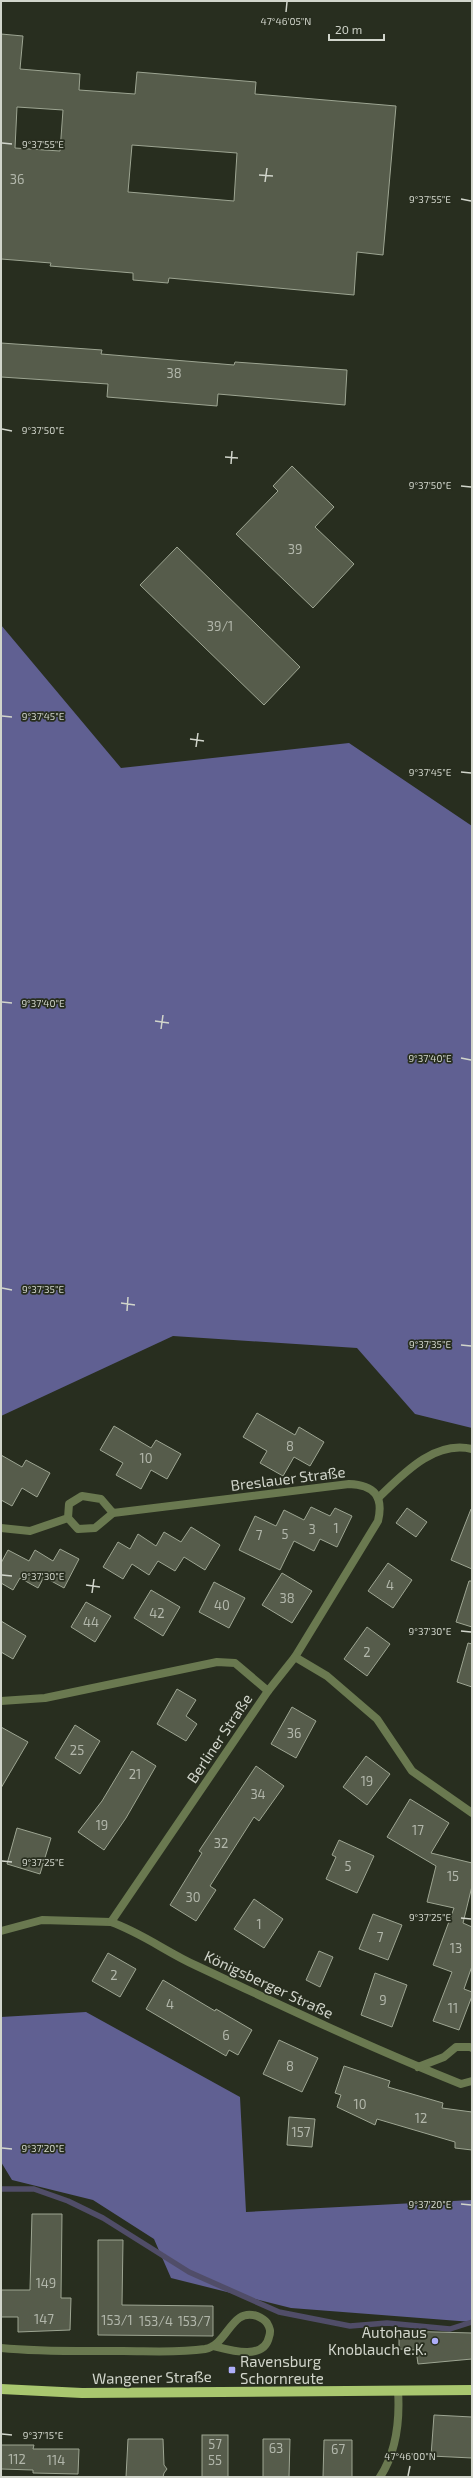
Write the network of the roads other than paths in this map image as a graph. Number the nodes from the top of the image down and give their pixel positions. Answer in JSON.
{"nodes":[{"id":1,"x":472,"y":1449,"type":"edge"},
{"id":2,"x":378,"y":1498,"type":"junction"},
{"id":3,"x":113,"y":1513,"type":"junction"},
{"id":4,"x":68,"y":1518,"type":"junction"},
{"id":5,"x":1,"y":1528,"type":"edge"},
{"id":6,"x":295,"y":1657,"type":"junction"},
{"id":7,"x":268,"y":1691,"type":"junction"},
{"id":8,"x":1,"y":1701,"type":"edge"},
{"id":9,"x":472,"y":1813,"type":"edge"},
{"id":10,"x":111,"y":1922,"type":"junction"},
{"id":11,"x":1,"y":1931,"type":"edge"},
{"id":12,"x":472,"y":2048,"type":"edge"},
{"id":13,"x":418,"y":2067,"type":"junction"},
{"id":14,"x":472,"y":2081,"type":"edge"},
{"id":15,"x":213,"y":2346,"type":"junction"},
{"id":16,"x":1,"y":2348,"type":"edge"},
{"id":17,"x":1,"y":2389,"type":"edge"},
{"id":18,"x":398,"y":2390,"type":"junction"},
{"id":19,"x":472,"y":2390,"type":"edge"},
{"id":20,"x":380,"y":2477,"type":"edge"}],
"edges":[{"from":1,"to":2,"type":"street"},
{"from":2,"to":3,"type":"street","name":"Breslauer Straße"},
{"from":2,"to":6,"type":"street"},
{"from":3,"to":4,"type":"street"},
{"from":3,"to":4,"type":"street"},
{"from":4,"to":5,"type":"street"},
{"from":6,"to":7,"type":"street"},
{"from":6,"to":9,"type":"street"},
{"from":7,"to":8,"type":"street","name":"Berliner Straße"},
{"from":7,"to":10,"type":"street","name":"Berliner Straße"},
{"from":10,"to":11,"type":"street"},
{"from":10,"to":13,"type":"street","name":"Königsberger Straße"},
{"from":12,"to":13,"type":"street"},
{"from":13,"to":14,"type":"street","name":"Königsberger Straße"},
{"from":15,"to":15,"type":"street","name":"Wangener Straße"},
{"from":15,"to":16,"type":"street","name":"Wangener Straße"},
{"from":17,"to":18,"type":"main road","name":"Wangener Straße"},
{"from":18,"to":19,"type":"main road","name":"Wangener Straße"},
{"from":18,"to":20,"type":"street"}]}
